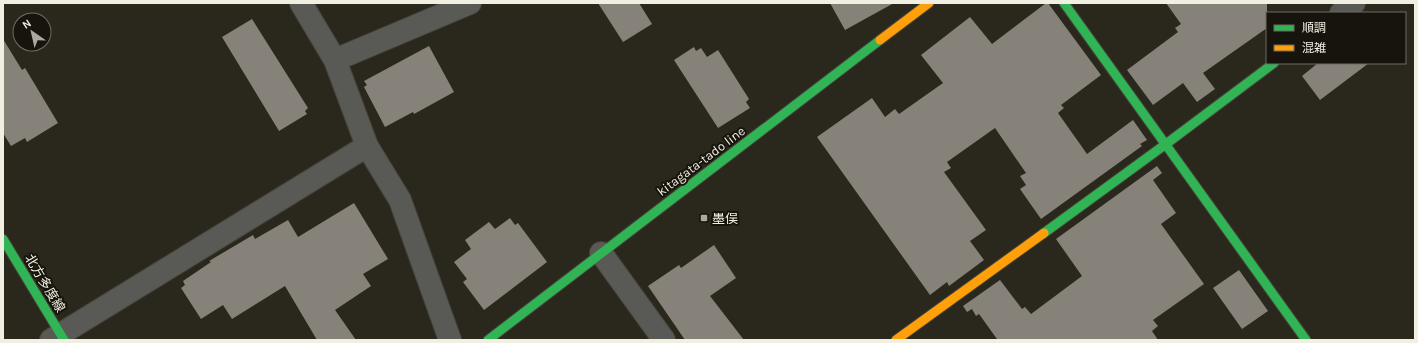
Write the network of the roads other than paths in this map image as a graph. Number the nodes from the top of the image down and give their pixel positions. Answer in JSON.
{"nodes":[{"id":1,"x":301,"y":3,"type":"edge"},
{"id":2,"x":470,"y":3,"type":"edge"},
{"id":3,"x":929,"y":3,"type":"edge"},
{"id":4,"x":1064,"y":3,"type":"edge"},
{"id":5,"x":1354,"y":3,"type":"edge"},
{"id":6,"x":1342,"y":12,"type":"edge"},
{"id":7,"x":335,"y":60,"type":"junction"},
{"id":8,"x":1273,"y":64,"type":"edge"},
{"id":9,"x":1166,"y":144,"type":"junction"},
{"id":10,"x":367,"y":146,"type":"junction"},
{"id":11,"x":3,"y":239,"type":"edge"},
{"id":12,"x":601,"y":254,"type":"junction"},
{"id":13,"x":59,"y":338,"type":"edge"},
{"id":14,"x":450,"y":340,"type":"edge"},
{"id":15,"x":488,"y":340,"type":"edge"},
{"id":16,"x":664,"y":340,"type":"edge"},
{"id":17,"x":896,"y":340,"type":"edge"},
{"id":18,"x":1306,"y":340,"type":"edge"}],
"edges":[{"from":1,"to":7,"type":"street"},
{"from":2,"to":7,"type":"street"},
{"from":3,"to":12,"type":"street","name":"kitagata-tado line"},
{"from":4,"to":9,"type":"street"},
{"from":5,"to":6,"type":"street"},
{"from":7,"to":10,"type":"street"},
{"from":8,"to":9,"type":"street"},
{"from":9,"to":17,"type":"street"},
{"from":9,"to":18,"type":"street"},
{"from":10,"to":13,"type":"street"},
{"from":10,"to":14,"type":"street"},
{"from":11,"to":13,"type":"street","name":"北方多度線"},
{"from":12,"to":15,"type":"street","name":"kitagata-tado line"},
{"from":12,"to":16,"type":"street"}]}
